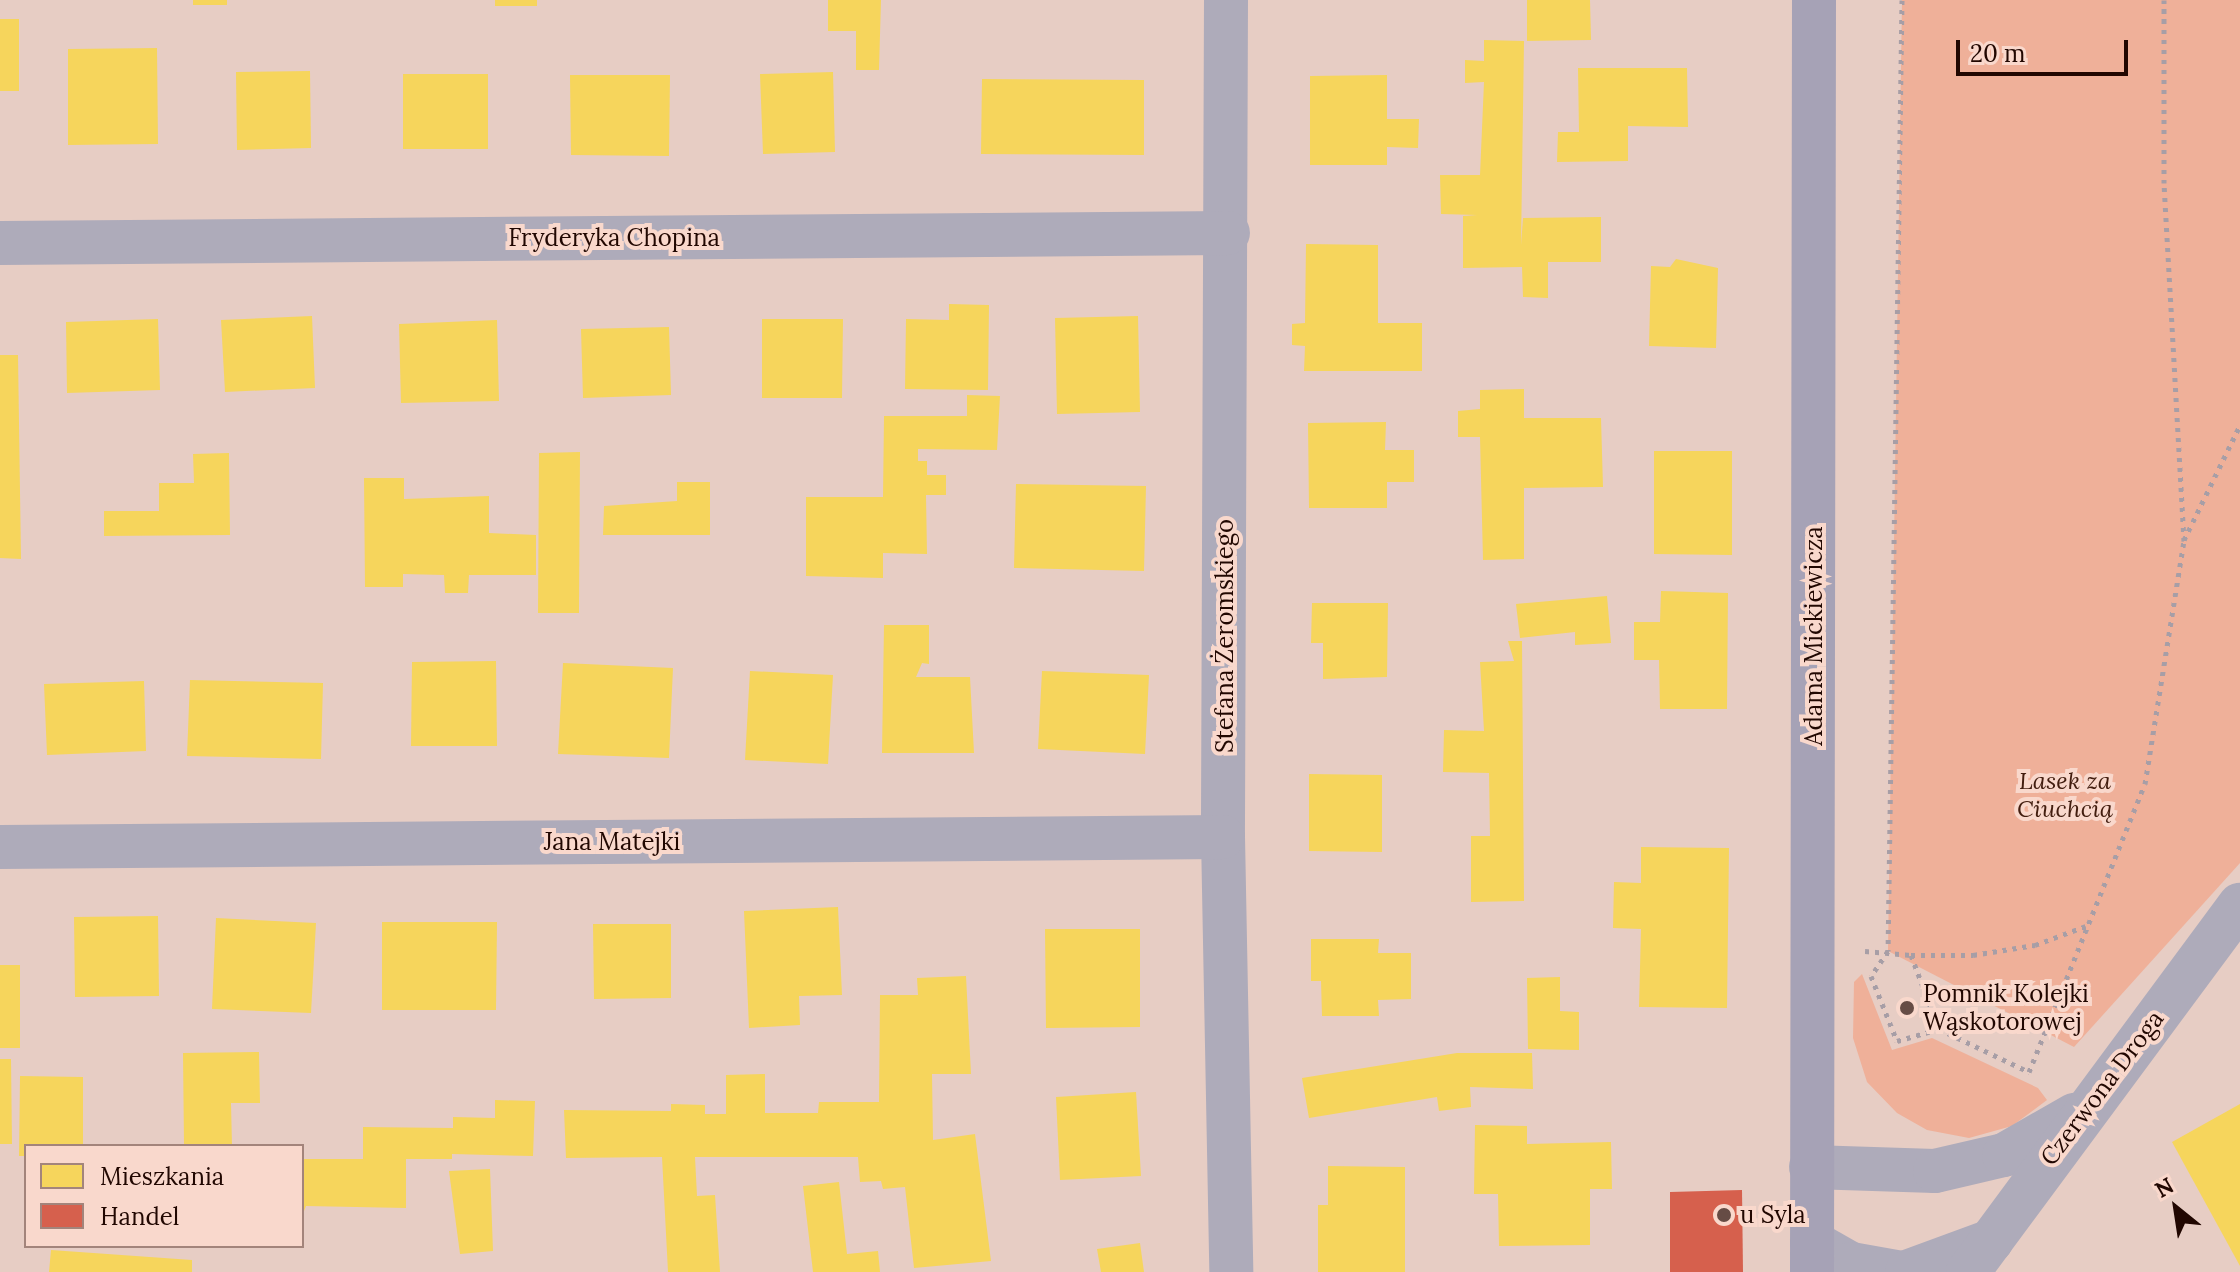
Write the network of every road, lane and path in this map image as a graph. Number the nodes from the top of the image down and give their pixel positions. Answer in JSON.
{"nodes":[{"id":1,"x":1226,"y":0,"type":"edge"},
{"id":2,"x":1814,"y":0,"type":"edge"},
{"id":3,"x":1902,"y":0,"type":"edge"},
{"id":4,"x":2164,"y":0,"type":"edge"},
{"id":5,"x":1228,"y":233,"type":"junction"},
{"id":6,"x":0,"y":243,"type":"edge"},
{"id":7,"x":2240,"y":425,"type":"edge"},
{"id":8,"x":2184,"y":541,"type":"junction"},
{"id":9,"x":1223,"y":837,"type":"junction"},
{"id":10,"x":0,"y":847,"type":"edge"},
{"id":11,"x":2240,"y":905,"type":"edge"},
{"id":12,"x":2087,"y":926,"type":"junction"},
{"id":13,"x":1888,"y":951,"type":"junction"},
{"id":14,"x":1911,"y":955,"type":"junction"},
{"id":15,"x":1939,"y":1029,"type":"junction"},
{"id":16,"x":2083,"y":1110,"type":"junction"},
{"id":17,"x":1811,"y":1167,"type":"junction"},
{"id":18,"x":1979,"y":1256,"type":"edge"},
{"id":19,"x":1812,"y":1257,"type":"edge"},
{"id":20,"x":1231,"y":1272,"type":"edge"},
{"id":21,"x":1897,"y":1272,"type":"edge"},
{"id":22,"x":1907,"y":1272,"type":"edge"}],
"edges":[{"from":1,"to":5,"type":"street","name":"Stefana Żeromskiego"},
{"from":2,"to":17,"type":"main road","name":"Adama Mickiewicza"},
{"from":3,"to":13,"type":"path"},
{"from":4,"to":8,"type":"path"},
{"from":5,"to":6,"type":"street","name":"Fryderyka Chopina"},
{"from":5,"to":9,"type":"street","name":"Stefana Żeromskiego"},
{"from":7,"to":8,"type":"path"},
{"from":8,"to":12,"type":"path"},
{"from":9,"to":10,"type":"street","name":"Jana Matejki"},
{"from":9,"to":20,"type":"street","name":"Stefana Żeromskiego"},
{"from":11,"to":16,"type":"street","name":"Czerwona Droga"},
{"from":12,"to":14,"type":"path"},
{"from":12,"to":15,"type":"path"},
{"from":13,"to":14,"type":"path"},
{"from":13,"to":15,"type":"path"},
{"from":14,"to":15,"type":"path"},
{"from":16,"to":17,"type":"street"},
{"from":16,"to":18,"type":"street","name":"Czerwona Droga"},
{"from":17,"to":19,"type":"main road","name":"Adama Mickiewicza"},
{"from":18,"to":22,"type":"street"},
{"from":19,"to":21,"type":"street"}]}
